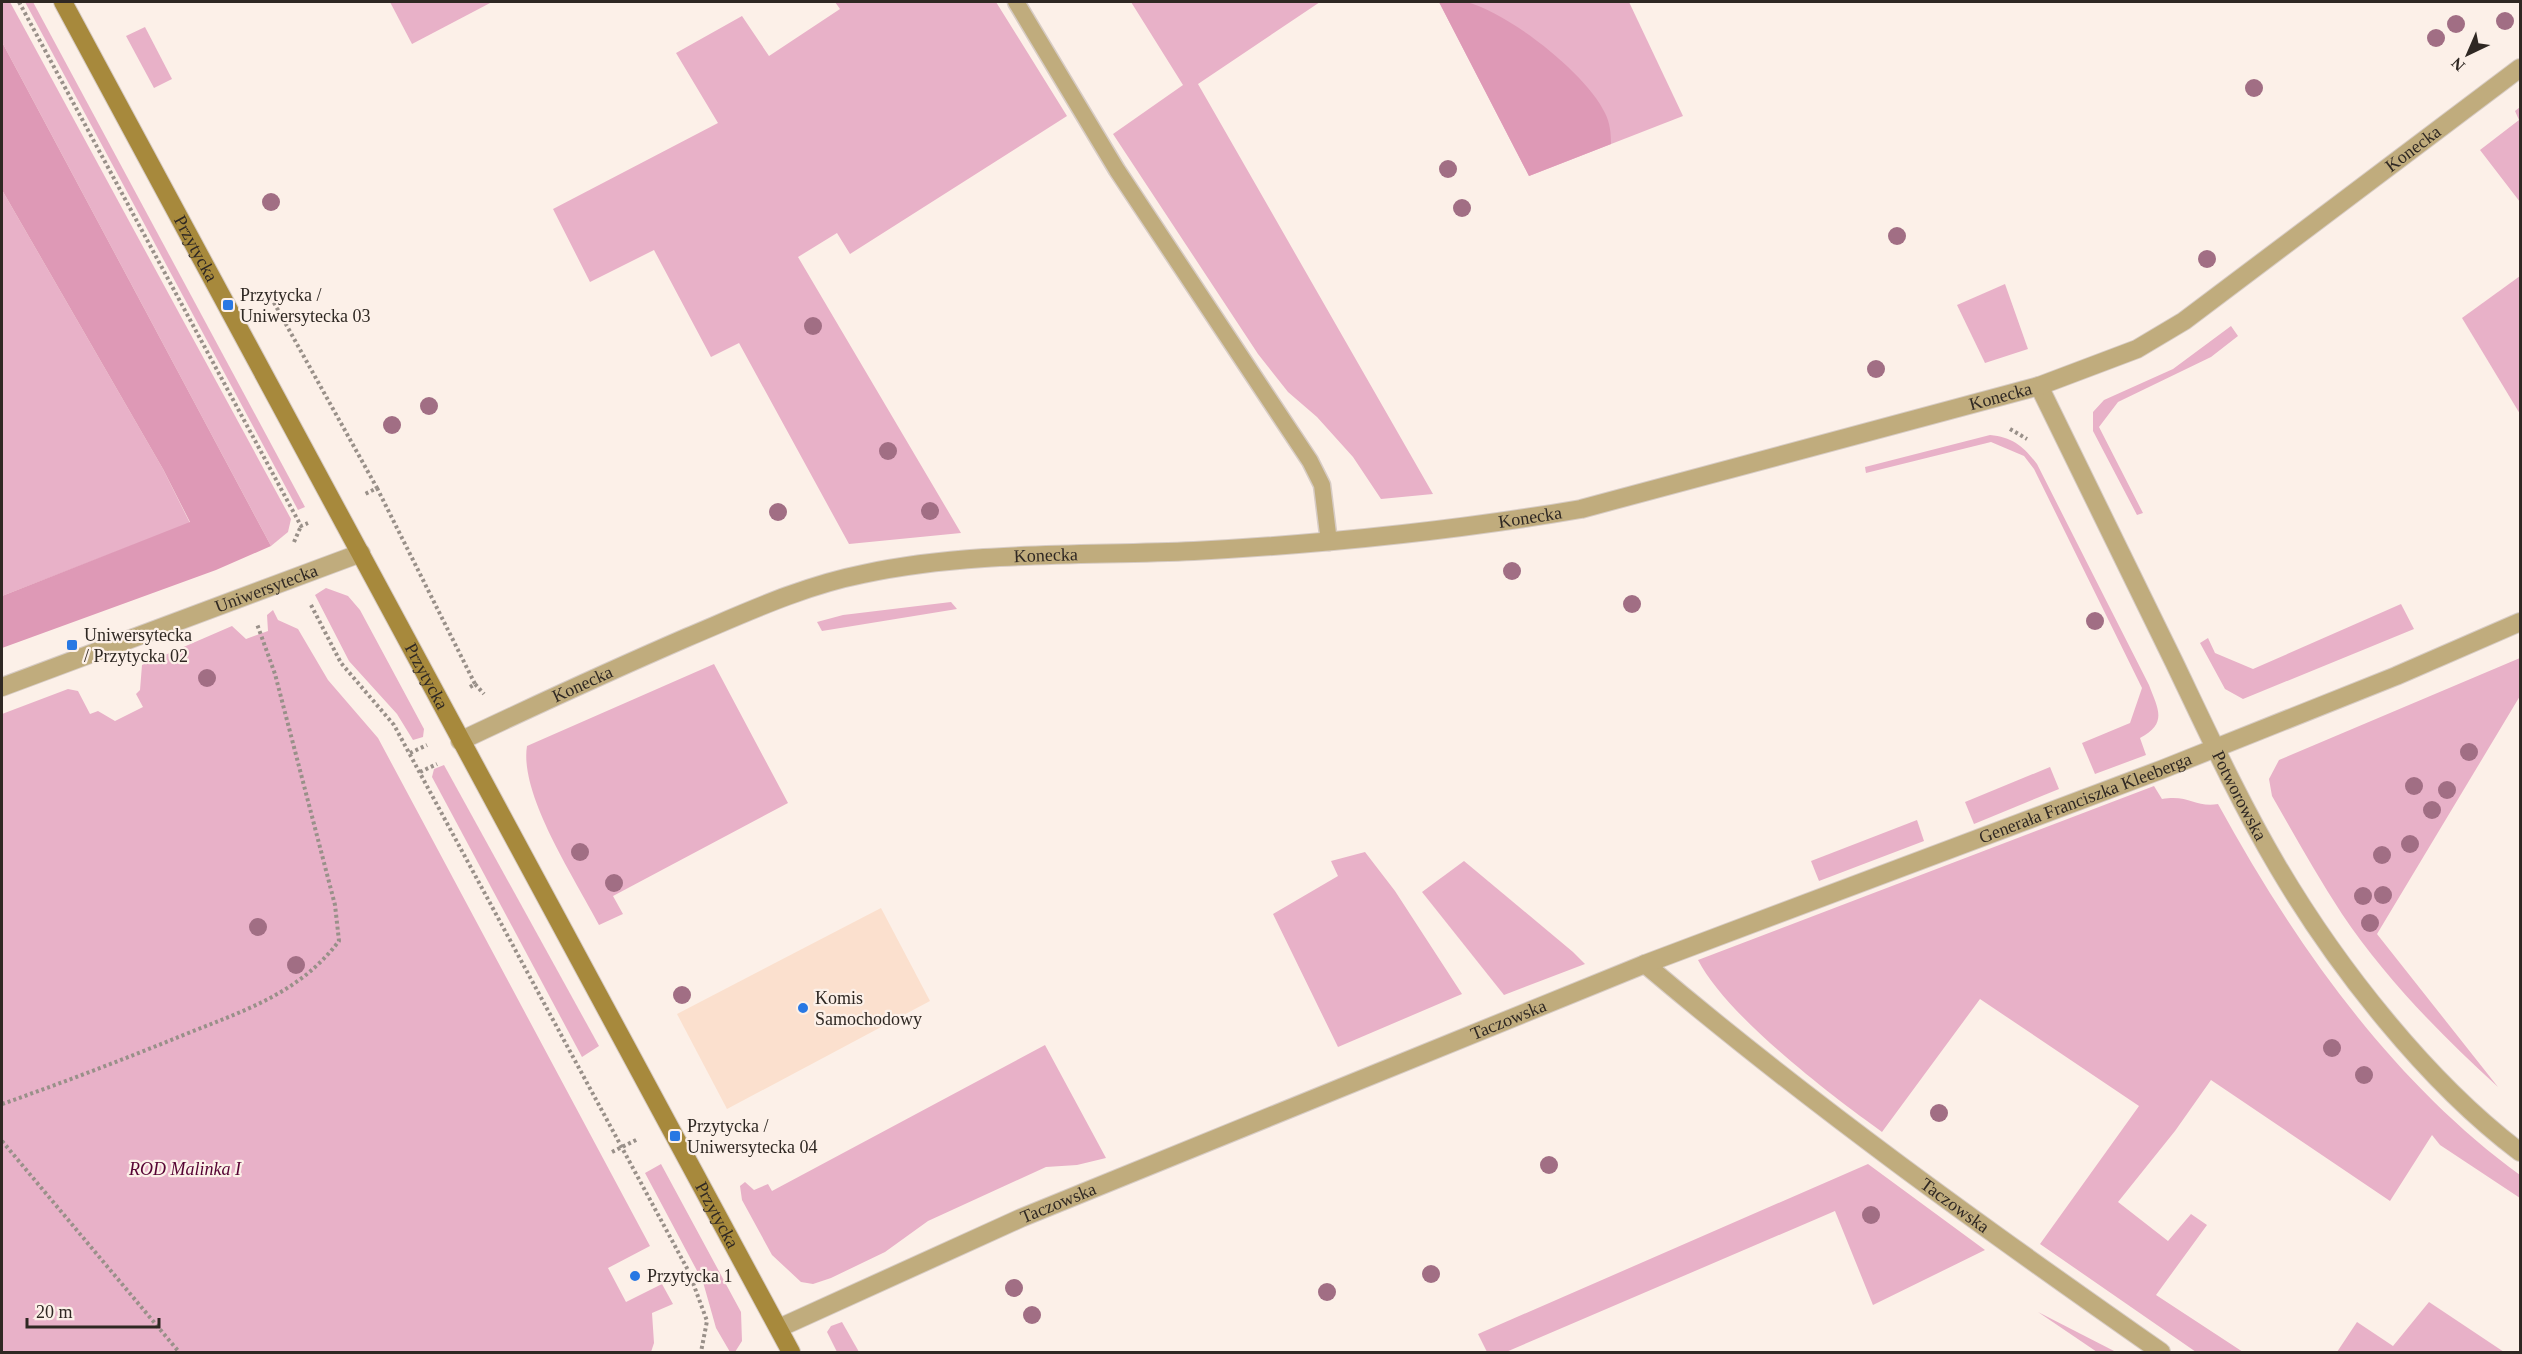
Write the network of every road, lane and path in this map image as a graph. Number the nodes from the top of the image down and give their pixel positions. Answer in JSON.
{"nodes":[{"id":1,"x":63,"y":2,"type":"edge"},
{"id":2,"x":1017,"y":2,"type":"edge"},
{"id":3,"x":2520,"y":69,"type":"edge"},
{"id":4,"x":2039,"y":386,"type":"junction"},
{"id":5,"x":2000,"y":425,"type":"dead end"},
{"id":6,"x":2036,"y":445,"type":"dead end"},
{"id":7,"x":377,"y":488,"type":"dead end"},
{"id":8,"x":301,"y":526,"type":"dead end"},
{"id":9,"x":1329,"y":542,"type":"junction"},
{"id":10,"x":361,"y":554,"type":"junction"},
{"id":11,"x":298,"y":578,"type":"junction"},
{"id":12,"x":244,"y":598,"type":"junction"},
{"id":13,"x":2520,"y":622,"type":"edge"},
{"id":14,"x":475,"y":684,"type":"junction"},
{"id":15,"x":2,"y":687,"type":"edge"},
{"id":16,"x":494,"y":699,"type":"dead end"},
{"id":17,"x":439,"y":702,"type":"junction"},
{"id":18,"x":460,"y":741,"type":"junction"},
{"id":19,"x":2215,"y":747,"type":"junction"},
{"id":20,"x":1645,"y":964,"type":"junction"},
{"id":21,"x":2,"y":1104,"type":"edge"},
{"id":22,"x":639,"y":1139,"type":"dead end"},
{"id":23,"x":2,"y":1141,"type":"edge"},
{"id":24,"x":622,"y":1148,"type":"junction"},
{"id":25,"x":612,"y":1152,"type":"dead end"},
{"id":26,"x":2520,"y":1152,"type":"edge"},
{"id":27,"x":779,"y":1328,"type":"junction"},
{"id":28,"x":179,"y":1353,"type":"edge"},
{"id":29,"x":701,"y":1353,"type":"edge"},
{"id":30,"x":791,"y":1353,"type":"edge"},
{"id":31,"x":2161,"y":1353,"type":"edge"}],
"edges":[{"from":1,"to":10,"type":"main road","name":"Przytycka"},
{"from":2,"to":9,"type":"lane"},
{"from":3,"to":4,"type":"street","name":"Konecka"},
{"from":4,"to":9,"type":"street","name":"Konecka"},
{"from":4,"to":19,"type":"street","name":"Potworowska"},
{"from":5,"to":6,"type":"path"},
{"from":7,"to":14,"type":"path"},
{"from":8,"to":11,"type":"path"},
{"from":9,"to":18,"type":"street","name":"Konecka"},
{"from":10,"to":11,"type":"street","name":"Uniwersytecka"},
{"from":10,"to":17,"type":"main road","name":"Przytycka"},
{"from":11,"to":12,"type":"street","name":"Uniwersytecka"},
{"from":11,"to":24,"type":"path"},
{"from":12,"to":15,"type":"street","name":"Uniwersytecka"},
{"from":12,"to":21,"type":"path"},
{"from":13,"to":19,"type":"street","name":"Generała Franciszka Kleeberga"},
{"from":14,"to":16,"type":"path"},
{"from":14,"to":17,"type":"path"},
{"from":17,"to":18,"type":"main road","name":"Przytycka"},
{"from":18,"to":27,"type":"main road","name":"Przytycka"},
{"from":19,"to":20,"type":"street","name":"Generała Franciszka Kleeberga"},
{"from":19,"to":26,"type":"street","name":"Potworowska"},
{"from":20,"to":27,"type":"street","name":"Taczowska"},
{"from":20,"to":31,"type":"street","name":"Taczowska"},
{"from":22,"to":24,"type":"path"},
{"from":23,"to":28,"type":"path"},
{"from":24,"to":25,"type":"path"},
{"from":24,"to":29,"type":"path"},
{"from":27,"to":30,"type":"main road","name":"Przytycka"}]}
